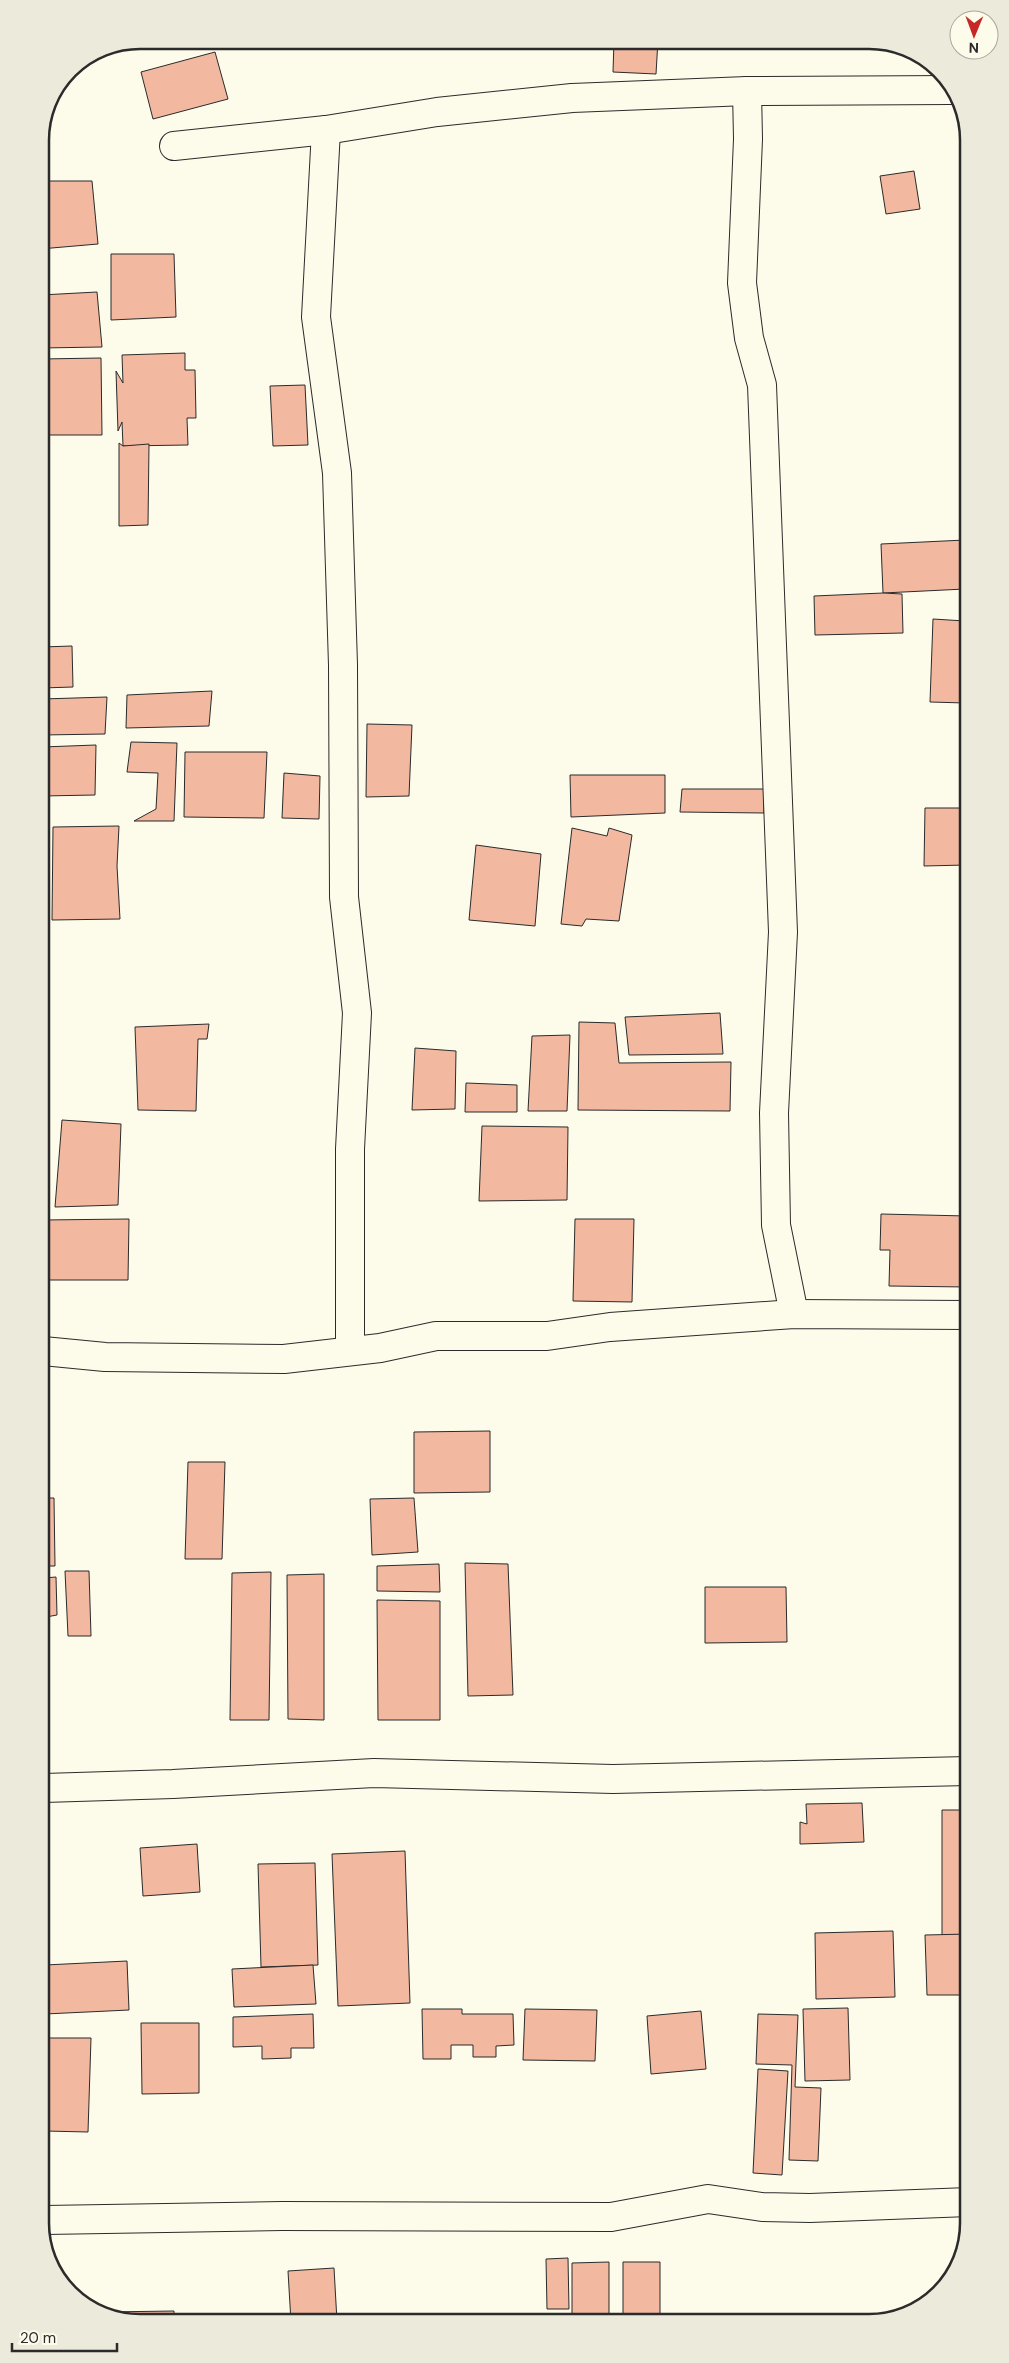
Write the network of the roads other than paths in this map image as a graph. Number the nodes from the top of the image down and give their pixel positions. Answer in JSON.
{"nodes":[{"id":1,"x":946,"y":90,"type":"edge"},
{"id":2,"x":747,"y":91,"type":"junction"},
{"id":3,"x":326,"y":130,"type":"junction"},
{"id":4,"x":174,"y":146,"type":"dead end"},
{"id":5,"x":794,"y":1314,"type":"junction"},
{"id":6,"x":960,"y":1315,"type":"edge"},
{"id":7,"x":350,"y":1351,"type":"junction"},
{"id":8,"x":49,"y":1352,"type":"edge"},
{"id":9,"x":960,"y":1771,"type":"edge"},
{"id":10,"x":49,"y":1788,"type":"edge"},
{"id":11,"x":960,"y":2202,"type":"edge"},
{"id":12,"x":49,"y":2220,"type":"edge"}],
"edges":[{"from":1,"to":2,"type":"street"},
{"from":2,"to":3,"type":"street"},
{"from":2,"to":5,"type":"street"},
{"from":3,"to":4,"type":"street"},
{"from":3,"to":7,"type":"street"},
{"from":5,"to":6,"type":"street"},
{"from":5,"to":7,"type":"street"},
{"from":7,"to":8,"type":"street"},
{"from":9,"to":10,"type":"street"},
{"from":11,"to":12,"type":"street"}]}
